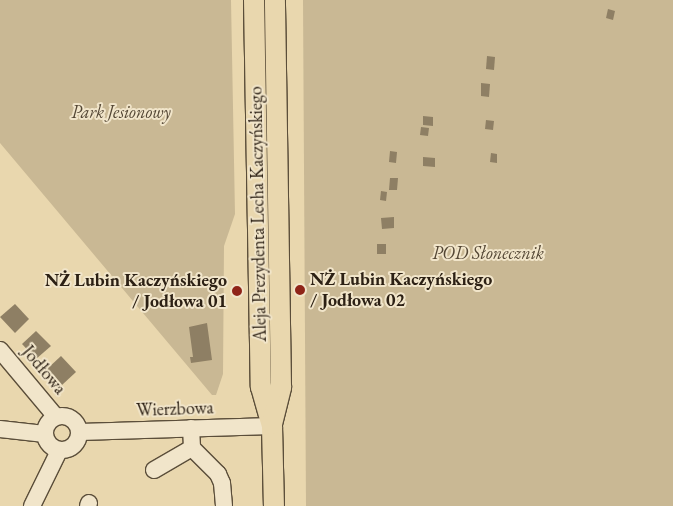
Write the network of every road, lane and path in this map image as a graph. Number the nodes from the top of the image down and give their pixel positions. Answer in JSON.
{"nodes":[{"id":1,"x":254,"y":0,"type":"edge"},
{"id":2,"x":275,"y":0,"type":"edge"},
{"id":3,"x":0,"y":350,"type":"edge"},
{"id":4,"x":56,"y":417,"type":"junction"},
{"id":5,"x":272,"y":426,"type":"junction"},
{"id":6,"x":191,"y":428,"type":"junction"},
{"id":7,"x":0,"y":429,"type":"edge"},
{"id":8,"x":80,"y":432,"type":"junction"},
{"id":9,"x":44,"y":434,"type":"junction"},
{"id":10,"x":192,"y":448,"type":"junction"},
{"id":11,"x":59,"y":451,"type":"junction"},
{"id":12,"x":154,"y":470,"type":"dead end"},
{"id":13,"x":32,"y":506,"type":"edge"},
{"id":14,"x":224,"y":506,"type":"edge"},
{"id":15,"x":274,"y":506,"type":"edge"}],
"edges":[{"from":1,"to":5,"type":"main road","name":"Aleja Prezydenta Lecha Kaczyńskiego"},
{"from":2,"to":5,"type":"main road","name":"Aleja Prezydenta Lecha Kaczyńskiego"},
{"from":3,"to":4,"type":"street","name":"Jodłowa"},
{"from":4,"to":8,"type":"street"},
{"from":4,"to":9,"type":"street"},
{"from":5,"to":6,"type":"street","name":"Wierzbowa"},
{"from":5,"to":15,"type":"main road","name":"Aleja Prezydenta Lecha Kaczyńskiego"},
{"from":6,"to":8,"type":"street","name":"Wierzbowa"},
{"from":6,"to":10,"type":"street"},
{"from":7,"to":9,"type":"street"},
{"from":8,"to":11,"type":"street"},
{"from":9,"to":11,"type":"street"},
{"from":10,"to":12,"type":"street"},
{"from":10,"to":14,"type":"street"},
{"from":11,"to":13,"type":"street"}]}
